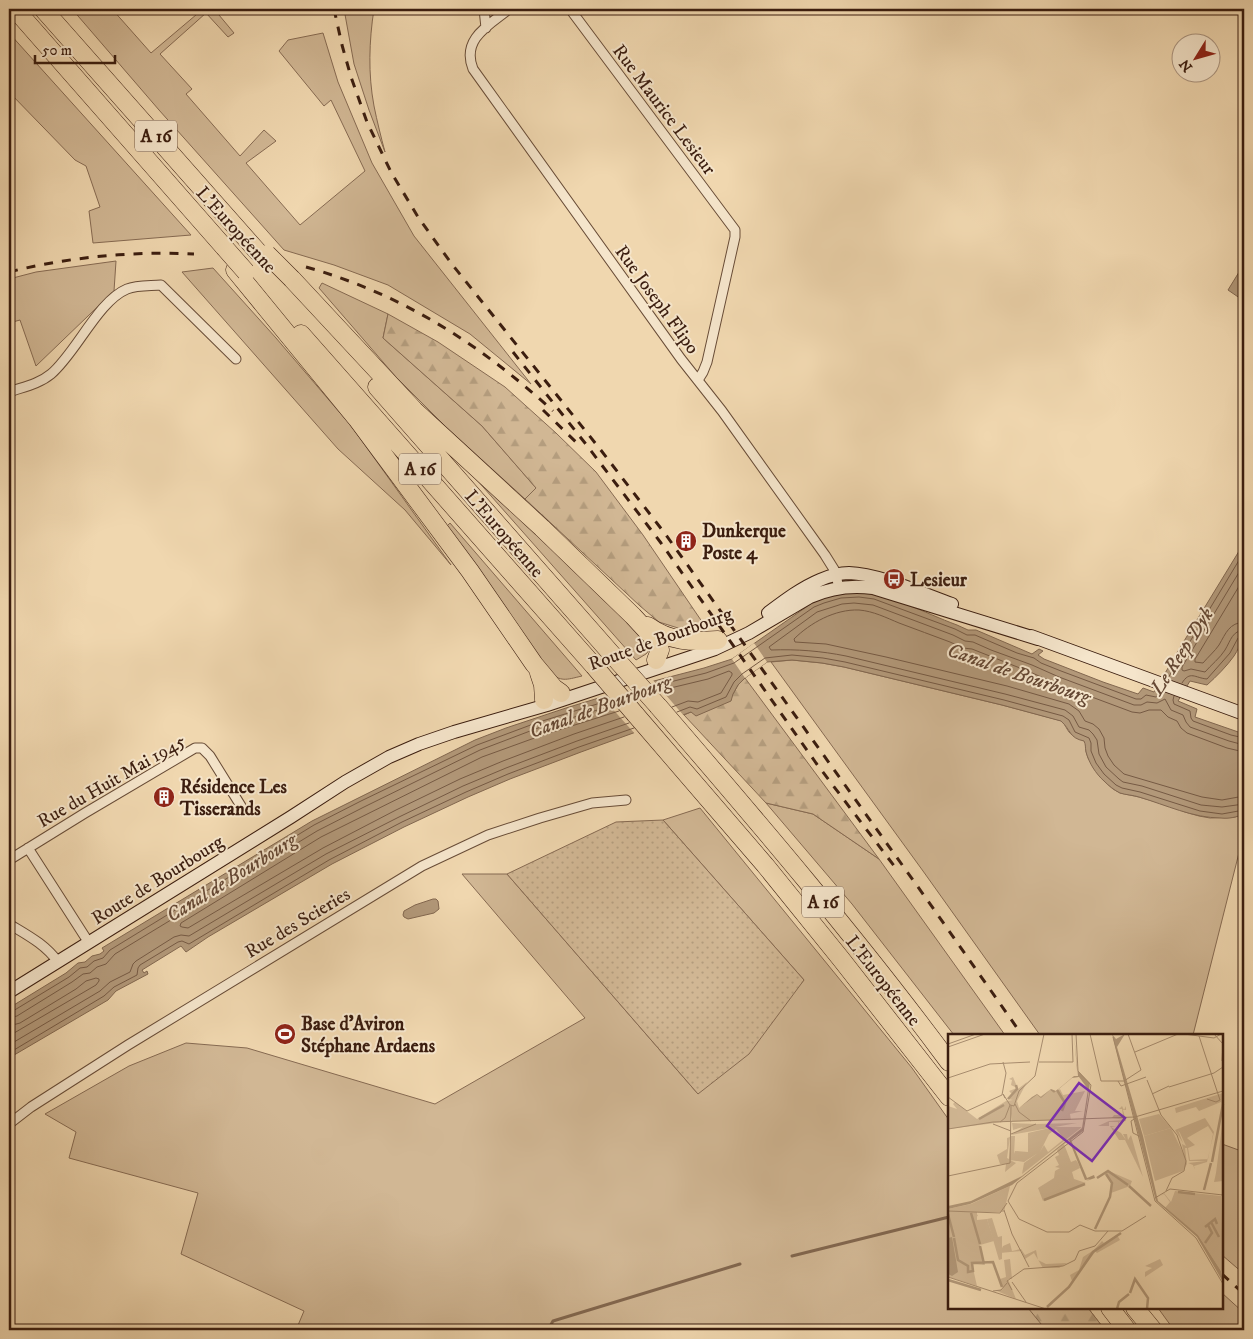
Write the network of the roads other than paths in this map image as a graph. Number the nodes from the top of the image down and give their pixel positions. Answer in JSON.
{"nodes":[{"id":1,"x":43,"y":9,"type":"edge"},
{"id":2,"x":57,"y":9,"type":"edge"},
{"id":3,"x":484,"y":9,"type":"edge"},
{"id":4,"x":509,"y":9,"type":"edge"},
{"id":5,"x":570,"y":9,"type":"edge"},
{"id":6,"x":13,"y":15,"type":"edge"},
{"id":7,"x":486,"y":28,"type":"junction"},
{"id":8,"x":128,"y":106,"type":"junction"},
{"id":9,"x":240,"y":271,"type":"junction"},
{"id":10,"x":286,"y":278,"type":"junction"},
{"id":11,"x":236,"y":359,"type":"dead end"},
{"id":12,"x":698,"y":380,"type":"junction"},
{"id":13,"x":9,"y":392,"type":"edge"},
{"id":14,"x":836,"y":575,"type":"junction"},
{"id":15,"x":839,"y":588,"type":"junction"},
{"id":16,"x":633,"y":616,"type":"junction"},
{"id":17,"x":1038,"y":639,"type":"junction"},
{"id":18,"x":718,"y":640,"type":"junction"},
{"id":19,"x":534,"y":664,"type":"junction"},
{"id":20,"x":651,"y":666,"type":"junction"},
{"id":21,"x":566,"y":695,"type":"junction"},
{"id":22,"x":544,"y":700,"type":"junction"},
{"id":23,"x":1244,"y":714,"type":"edge"},
{"id":24,"x":486,"y":722,"type":"junction"},
{"id":25,"x":626,"y":800,"type":"dead end"},
{"id":26,"x":241,"y":806,"type":"dead end"},
{"id":27,"x":28,"y":848,"type":"junction"},
{"id":28,"x":9,"y":860,"type":"edge"},
{"id":29,"x":9,"y":924,"type":"edge"},
{"id":30,"x":88,"y":943,"type":"junction"},
{"id":31,"x":58,"y":962,"type":"junction"},
{"id":32,"x":9,"y":992,"type":"edge"},
{"id":33,"x":948,"y":1061,"type":"edge"},
{"id":34,"x":948,"y":1096,"type":"edge"},
{"id":35,"x":9,"y":1124,"type":"edge"},
{"id":36,"x":1111,"y":1309,"type":"edge"},
{"id":37,"x":1135,"y":1309,"type":"edge"},
{"id":38,"x":1127,"y":1330,"type":"edge"},
{"id":39,"x":1151,"y":1330,"type":"edge"}],
"edges":[{"from":1,"to":8,"type":"highway","name":"L'Européenne","number":"A 16"},
{"from":2,"to":8,"type":"highway"},
{"from":3,"to":7,"type":"street"},
{"from":4,"to":7,"type":"street"},
{"from":5,"to":12,"type":"street","name":"Rue Maurice Lesieur"},
{"from":6,"to":9,"type":"highway","name":"L'Européenne","number":"A 16","bridge":true},
{"from":7,"to":12,"type":"street","name":"Rue Joseph Flipo"},
{"from":8,"to":10,"type":"highway","name":"L'Européenne","number":"A 16","bridge":true},
{"from":9,"to":19,"type":"highway"},
{"from":9,"to":34,"type":"highway","name":"L'Européenne","number":"A 16","bridge":true},
{"from":10,"to":16,"type":"highway"},
{"from":10,"to":33,"type":"highway","name":"L'Européenne","number":"A 16","bridge":true},
{"from":11,"to":13,"type":"street"},
{"from":12,"to":14,"type":"street","name":"Rue Joseph Flipo"},
{"from":14,"to":15,"type":"street","name":"Rue Joseph Flipo"},
{"from":14,"to":17,"type":"main road","name":"Route de Bourbourg"},
{"from":14,"to":18,"type":"main road","name":"Route de Bourbourg"},
{"from":15,"to":17,"type":"main road","name":"Route de Bourbourg"},
{"from":15,"to":20,"type":"main road","name":"Route de Bourbourg"},
{"from":16,"to":18,"type":"highway"},
{"from":16,"to":20,"type":"highway"},
{"from":17,"to":23,"type":"main road","name":"Route de Bourbourg"},
{"from":18,"to":20,"type":"main road","name":"Route de Bourbourg"},
{"from":19,"to":21,"type":"highway"},
{"from":19,"to":22,"type":"highway"},
{"from":20,"to":21,"type":"main road","name":"Route de Bourbourg"},
{"from":21,"to":22,"type":"main road","name":"Route de Bourbourg"},
{"from":21,"to":24,"type":"main road","name":"Route de Bourbourg"},
{"from":22,"to":24,"type":"main road","name":"Route de Bourbourg"},
{"from":24,"to":30,"type":"main road","name":"Route de Bourbourg"},
{"from":25,"to":35,"type":"street","name":"Rue des Scieries"},
{"from":26,"to":27,"type":"street","name":"Rue du Huit Mai 1945"},
{"from":27,"to":28,"type":"street","name":"Rue du Huit Mai 1945"},
{"from":27,"to":30,"type":"street","name":"Rue du Huit Mai 1945"},
{"from":29,"to":31,"type":"street"},
{"from":30,"to":31,"type":"main road","name":"Route de Bourbourg"},
{"from":31,"to":32,"type":"main road","name":"Route de Bourbourg"},
{"from":36,"to":38,"type":"highway"},
{"from":37,"to":39,"type":"highway"}]}
